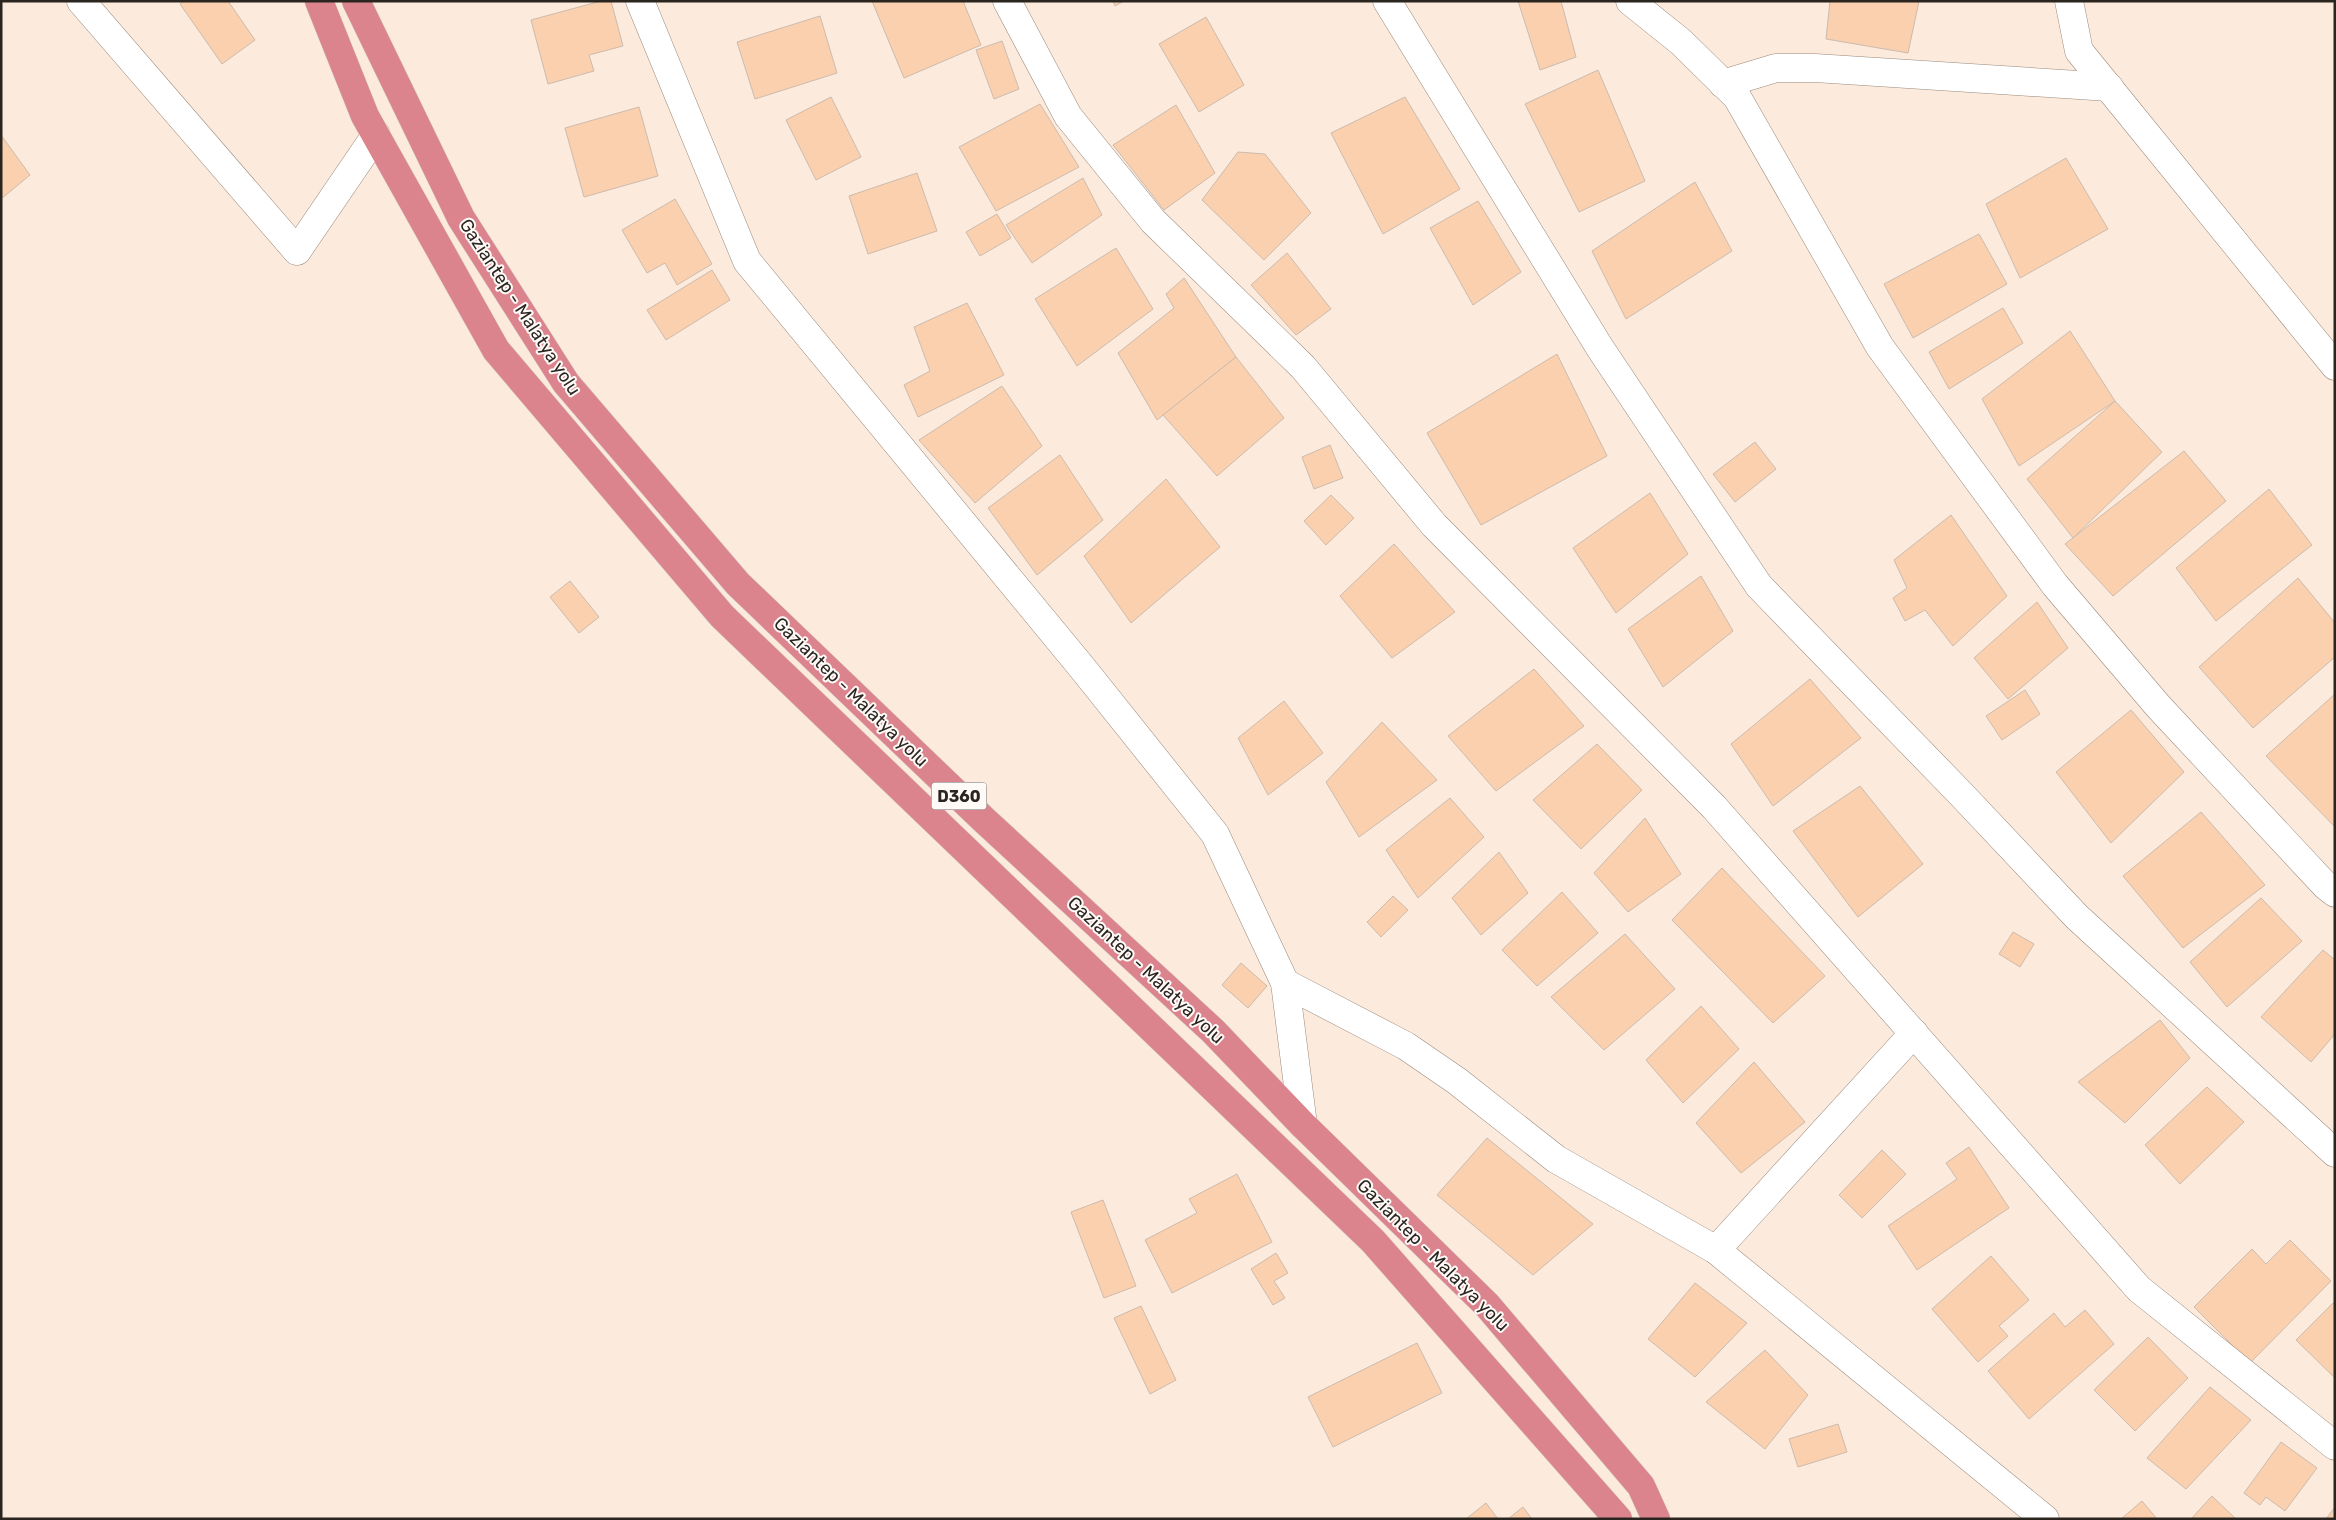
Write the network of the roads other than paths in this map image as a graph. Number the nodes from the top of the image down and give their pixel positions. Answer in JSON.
{"nodes":[{"id":1,"x":81,"y":1,"type":"edge"},
{"id":2,"x":319,"y":1,"type":"edge"},
{"id":3,"x":356,"y":1,"type":"edge"},
{"id":4,"x":640,"y":1,"type":"edge"},
{"id":5,"x":1007,"y":1,"type":"edge"},
{"id":6,"x":1387,"y":1,"type":"edge"},
{"id":7,"x":1630,"y":1,"type":"edge"},
{"id":8,"x":2069,"y":1,"type":"edge"},
{"id":9,"x":1723,"y":84,"type":"junction"},
{"id":10,"x":2109,"y":88,"type":"junction"},
{"id":11,"x":376,"y":135,"type":"junction"},
{"id":12,"x":2335,"y":366,"type":"edge"},
{"id":13,"x":2335,"y":893,"type":"edge"},
{"id":14,"x":1285,"y":983,"type":"junction"},
{"id":15,"x":1914,"y":1033,"type":"junction"},
{"id":16,"x":1303,"y":1125,"type":"junction"},
{"id":17,"x":2335,"y":1153,"type":"edge"},
{"id":18,"x":1716,"y":1250,"type":"junction"},
{"id":19,"x":2335,"y":1446,"type":"edge"},
{"id":20,"x":1618,"y":1519,"type":"edge"},
{"id":21,"x":1656,"y":1519,"type":"edge"},
{"id":22,"x":2046,"y":1519,"type":"edge"}],
"edges":[{"from":1,"to":11,"type":"street"},
{"from":2,"to":11,"type":"highway","name":"Gaziantep - Malatya yolu","number":"D360"},
{"from":3,"to":16,"type":"highway","name":"Gaziantep - Malatya yolu","number":"D360"},
{"from":4,"to":14,"type":"street"},
{"from":5,"to":15,"type":"street"},
{"from":6,"to":17,"type":"street"},
{"from":7,"to":9,"type":"street"},
{"from":8,"to":10,"type":"street"},
{"from":9,"to":10,"type":"street"},
{"from":9,"to":13,"type":"street"},
{"from":10,"to":12,"type":"street"},
{"from":11,"to":20,"type":"highway","name":"Gaziantep - Malatya yolu","number":"D360"},
{"from":14,"to":16,"type":"street"},
{"from":14,"to":18,"type":"street"},
{"from":15,"to":18,"type":"street"},
{"from":15,"to":19,"type":"street"},
{"from":16,"to":21,"type":"highway","name":"Gaziantep - Malatya yolu","number":"D360"},
{"from":18,"to":22,"type":"street"}]}
